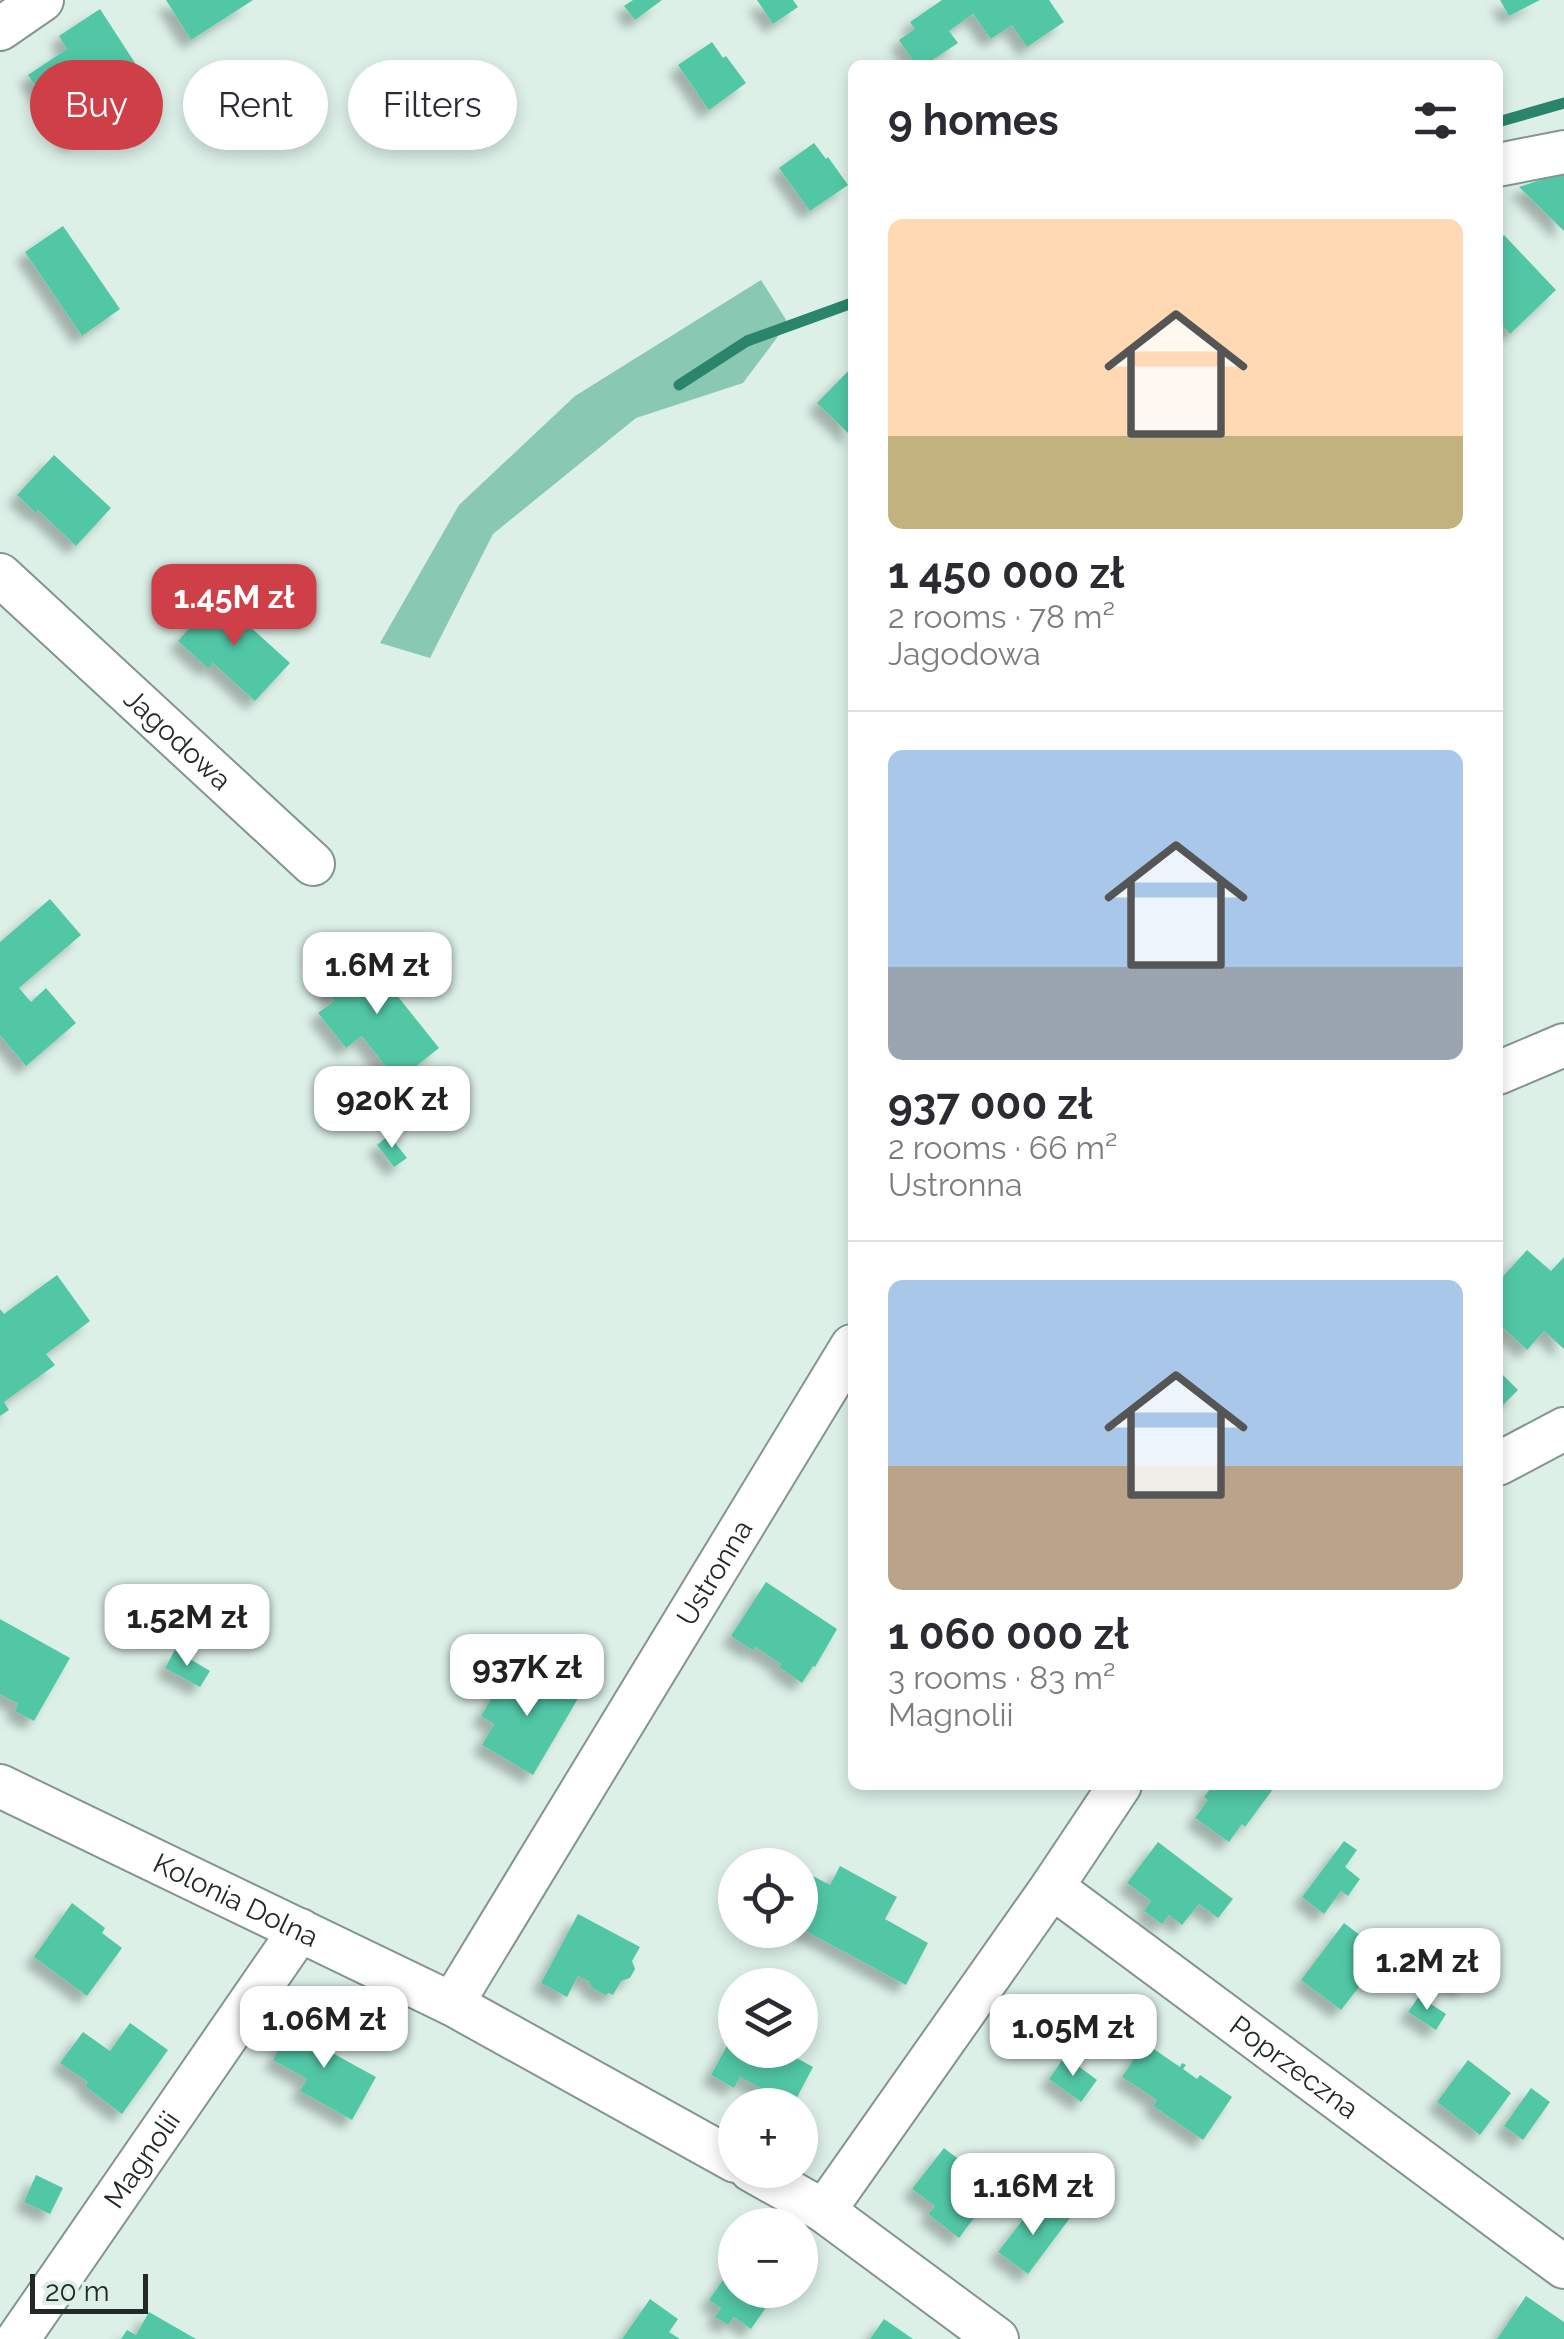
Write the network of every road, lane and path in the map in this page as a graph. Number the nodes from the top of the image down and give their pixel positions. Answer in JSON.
{"nodes":[{"id":1,"x":42,"y":0,"type":"edge"},
{"id":2,"x":0,"y":28,"type":"edge"},
{"id":3,"x":1564,"y":152,"type":"edge"},
{"id":4,"x":1503,"y":163,"type":"edge"},
{"id":5,"x":0,"y":575,"type":"edge"},
{"id":6,"x":313,"y":864,"type":"dead end"},
{"id":7,"x":1564,"y":1045,"type":"edge"},
{"id":8,"x":1503,"y":1071,"type":"edge"},
{"id":9,"x":848,"y":1353,"type":"edge"},
{"id":10,"x":1564,"y":1429,"type":"edge"},
{"id":11,"x":1503,"y":1461,"type":"edge"},
{"id":12,"x":0,"y":1786,"type":"edge"},
{"id":13,"x":1117,"y":1790,"type":"edge"},
{"id":14,"x":1052,"y":1887,"type":"junction"},
{"id":15,"x":300,"y":1930,"type":"junction"},
{"id":16,"x":452,"y":2004,"type":"junction"},
{"id":17,"x":718,"y":2152,"type":"edge"},
{"id":18,"x":784,"y":2188,"type":"edge"},
{"id":19,"x":824,"y":2210,"type":"junction"},
{"id":20,"x":1564,"y":2266,"type":"edge"},
{"id":21,"x":18,"y":2339,"type":"edge"},
{"id":22,"x":997,"y":2339,"type":"edge"}],
"edges":[{"from":1,"to":2,"type":"street"},
{"from":3,"to":4,"type":"street"},
{"from":5,"to":6,"type":"street","name":"Jagodowa"},
{"from":7,"to":8,"type":"street"},
{"from":9,"to":16,"type":"street","name":"Ustronna"},
{"from":10,"to":11,"type":"street"},
{"from":12,"to":15,"type":"street","name":"Kolonia Dolna"},
{"from":13,"to":14,"type":"street"},
{"from":14,"to":19,"type":"street"},
{"from":14,"to":20,"type":"street","name":"Poprzeczna"},
{"from":15,"to":16,"type":"street","name":"Kolonia Dolna"},
{"from":15,"to":21,"type":"street","name":"Magnolii"},
{"from":16,"to":17,"type":"street","name":"Kolonia Dolna"},
{"from":18,"to":19,"type":"street"},
{"from":19,"to":22,"type":"street"}]}
